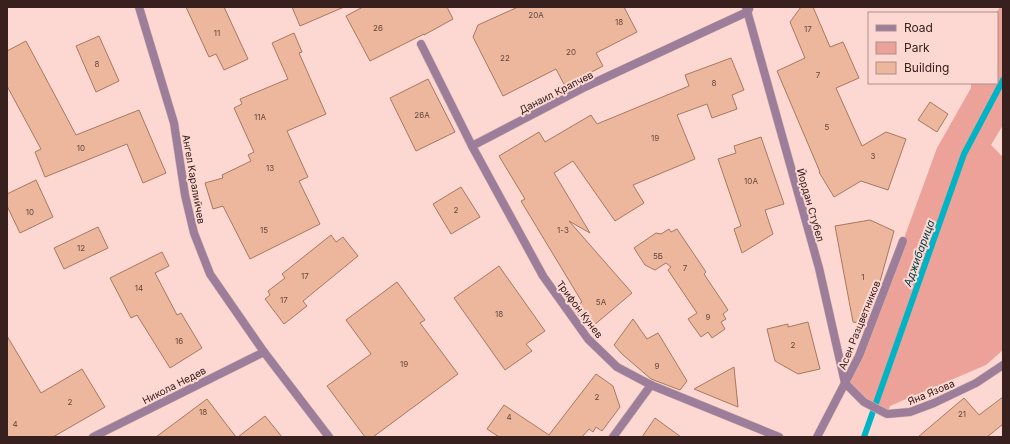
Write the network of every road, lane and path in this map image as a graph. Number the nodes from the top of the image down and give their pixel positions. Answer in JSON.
{"nodes":[{"id":1,"x":139,"y":7,"type":"edge"},
{"id":2,"x":748,"y":9,"type":"edge"},
{"id":3,"x":421,"y":44,"type":"dead end"},
{"id":4,"x":472,"y":146,"type":"junction"},
{"id":5,"x":903,"y":241,"type":"dead end"},
{"id":6,"x":264,"y":352,"type":"junction"},
{"id":7,"x":1003,"y":365,"type":"edge"},
{"id":8,"x":845,"y":384,"type":"junction"},
{"id":9,"x":651,"y":385,"type":"junction"},
{"id":10,"x":93,"y":437,"type":"edge"},
{"id":11,"x":329,"y":437,"type":"edge"},
{"id":12,"x":613,"y":437,"type":"edge"},
{"id":13,"x":778,"y":437,"type":"edge"},
{"id":14,"x":817,"y":437,"type":"edge"}],
"edges":[{"from":1,"to":6,"type":"street","name":"Ангел Каралийчев"},
{"from":2,"to":4,"type":"street","name":"Данаил Крапчев"},
{"from":2,"to":8,"type":"street","name":"Йордан Стубел"},
{"from":3,"to":4,"type":"street"},
{"from":4,"to":9,"type":"street","name":"Трифон Кунев"},
{"from":5,"to":8,"type":"street","name":"Асен Разцветников"},
{"from":6,"to":10,"type":"street","name":"Никола Недев"},
{"from":6,"to":11,"type":"street","name":"Ангел Каралийчев"},
{"from":7,"to":8,"type":"street","name":"Яна Язова"},
{"from":8,"to":14,"type":"street","name":"Асен Разцветников"},
{"from":9,"to":12,"type":"street"},
{"from":9,"to":13,"type":"street","name":"Трифон Кунев"}]}
